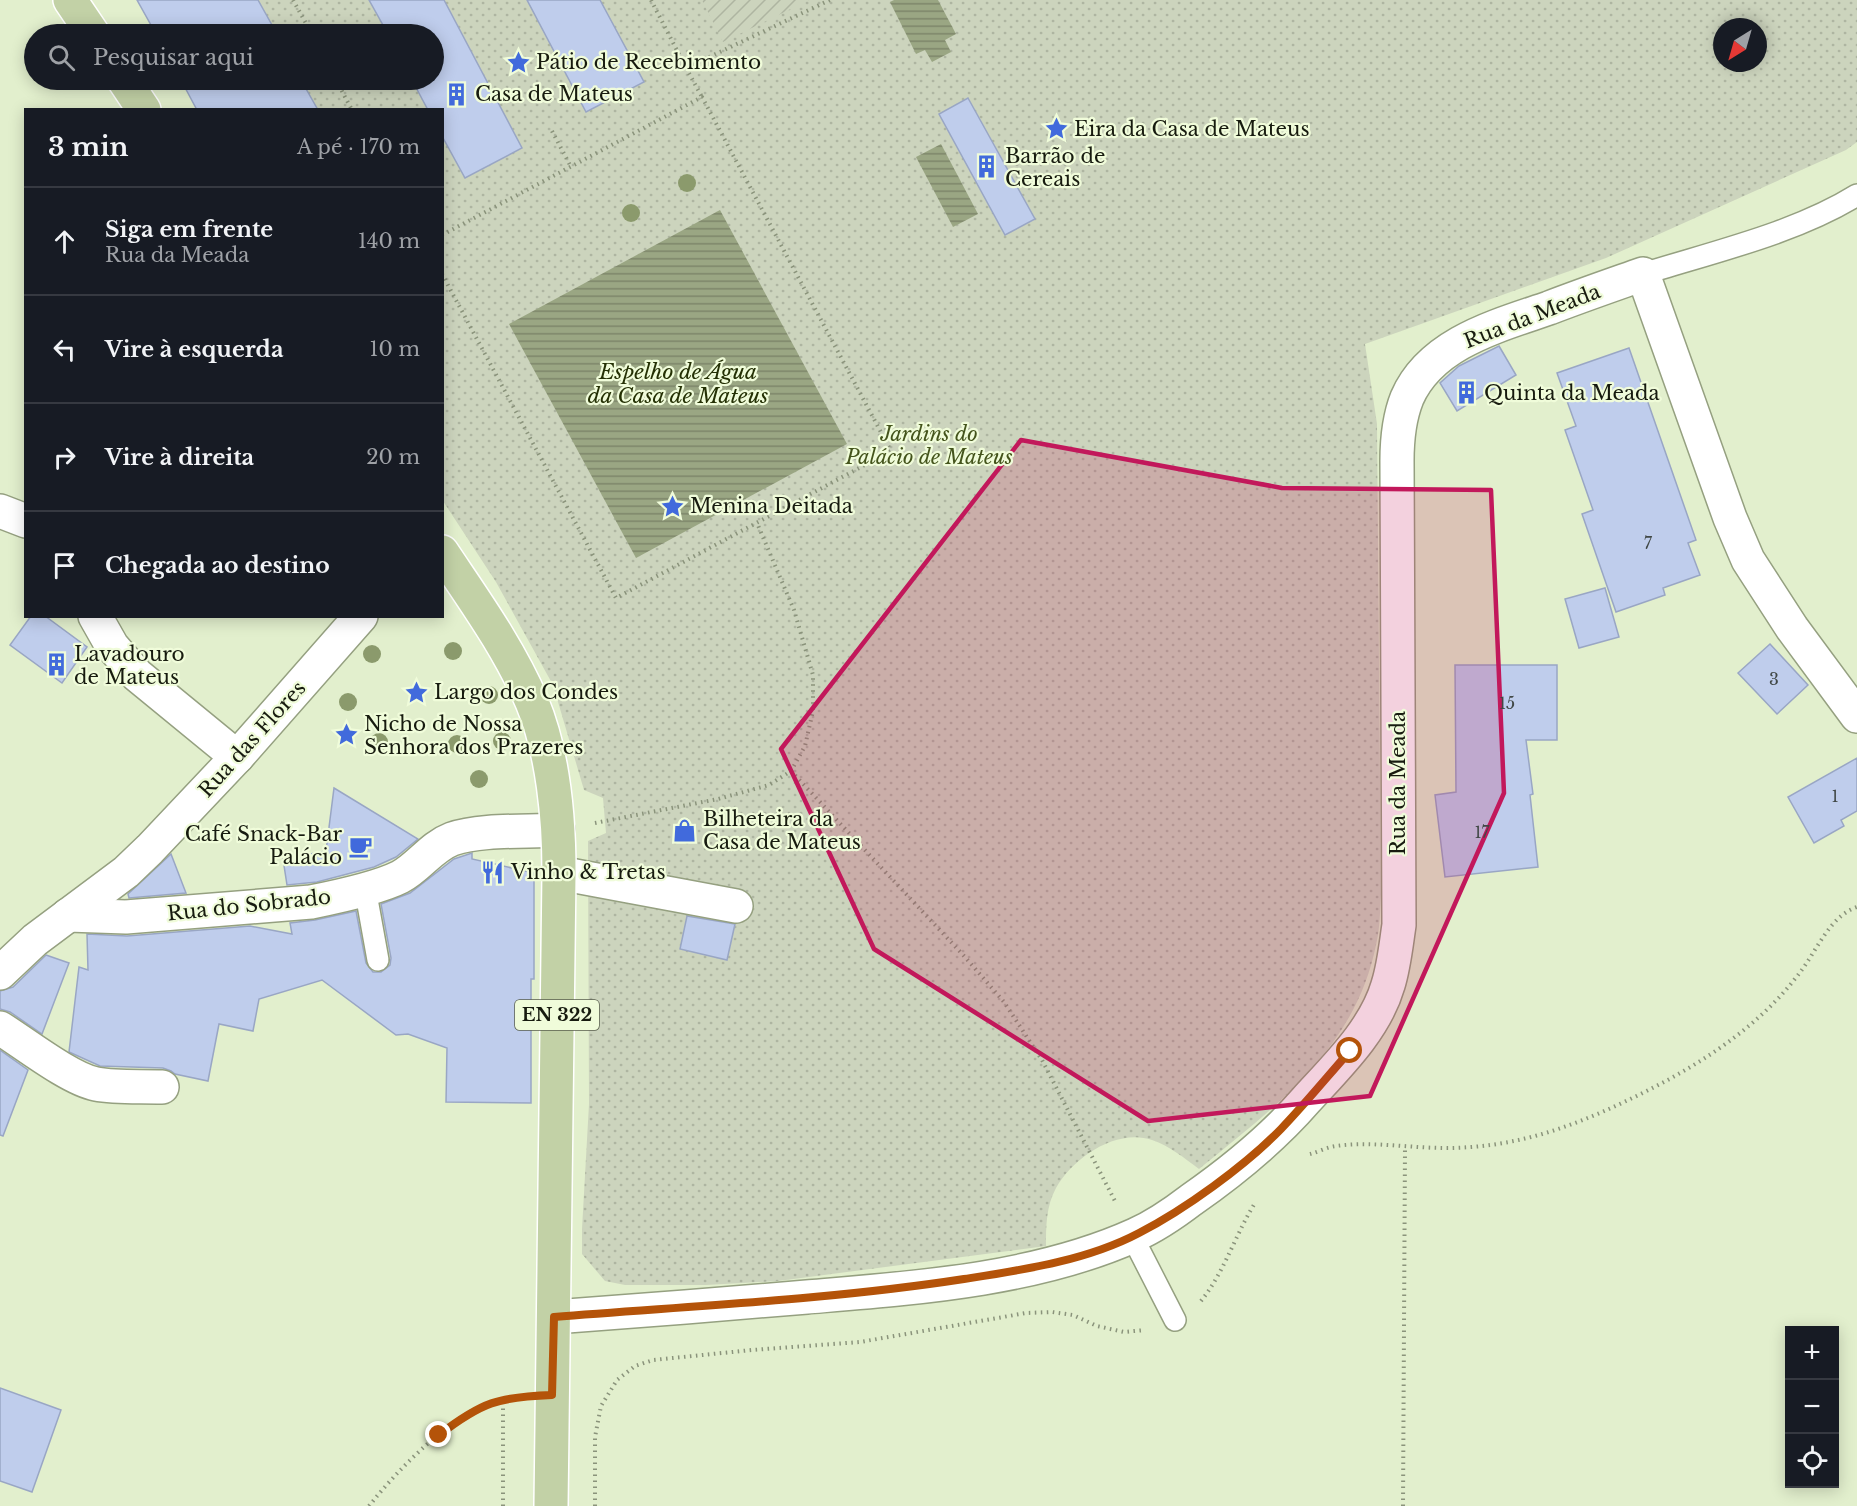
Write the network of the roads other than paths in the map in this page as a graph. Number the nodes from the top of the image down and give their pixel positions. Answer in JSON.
{"nodes":[{"id":1,"x":70,"y":0,"type":"edge"},
{"id":2,"x":86,"y":24,"type":"edge"},
{"id":3,"x":131,"y":90,"type":"edge"},
{"id":4,"x":143,"y":108,"type":"edge"},
{"id":5,"x":1857,"y":195,"type":"edge"},
{"id":6,"x":1643,"y":274,"type":"junction"},
{"id":7,"x":0,"y":511,"type":"edge"},
{"id":8,"x":24,"y":520,"type":"edge"},
{"id":9,"x":444,"y":555,"type":"edge"},
{"id":10,"x":96,"y":618,"type":"edge"},
{"id":11,"x":359,"y":618,"type":"edge"},
{"id":12,"x":1857,"y":716,"type":"edge"},
{"id":13,"x":237,"y":757,"type":"junction"},
{"id":14,"x":558,"y":830,"type":"junction"},
{"id":15,"x":559,"y":873,"type":"junction"},
{"id":16,"x":365,"y":888,"type":"junction"},
{"id":17,"x":736,"y":906,"type":"dead end"},
{"id":18,"x":68,"y":915,"type":"junction"},
{"id":19,"x":378,"y":960,"type":"dead end"},
{"id":20,"x":0,"y":973,"type":"edge"},
{"id":21,"x":0,"y":1028,"type":"edge"},
{"id":22,"x":162,"y":1087,"type":"dead end"},
{"id":23,"x":1132,"y":1236,"type":"junction"},
{"id":24,"x":554,"y":1317,"type":"junction"},
{"id":25,"x":1175,"y":1320,"type":"dead end"},
{"id":26,"x":551,"y":1506,"type":"edge"}],
"edges":[{"from":1,"to":2,"type":"main road"},
{"from":3,"to":4,"type":"main road"},
{"from":5,"to":6,"type":"lane"},
{"from":6,"to":12,"type":"street"},
{"from":6,"to":23,"type":"street","name":"Rua da Meada"},
{"from":7,"to":8,"type":"street"},
{"from":9,"to":14,"type":"main road","number":"EN 322"},
{"from":10,"to":13,"type":"street"},
{"from":11,"to":13,"type":"street","name":"Rua das Flores"},
{"from":13,"to":18,"type":"street","name":"Rua das Flores"},
{"from":14,"to":15,"type":"main road","number":"EN 322"},
{"from":14,"to":16,"type":"street","name":"Rua do Sobrado"},
{"from":15,"to":17,"type":"street"},
{"from":15,"to":24,"type":"main road","number":"EN 322"},
{"from":16,"to":18,"type":"street","name":"Rua do Sobrado"},
{"from":16,"to":19,"type":"lane"},
{"from":18,"to":20,"type":"street","name":"Rua das Flores"},
{"from":21,"to":22,"type":"street"},
{"from":23,"to":24,"type":"street","name":"Rua da Meada"},
{"from":23,"to":25,"type":"lane"},
{"from":24,"to":26,"type":"main road","number":"EN 322"}]}
